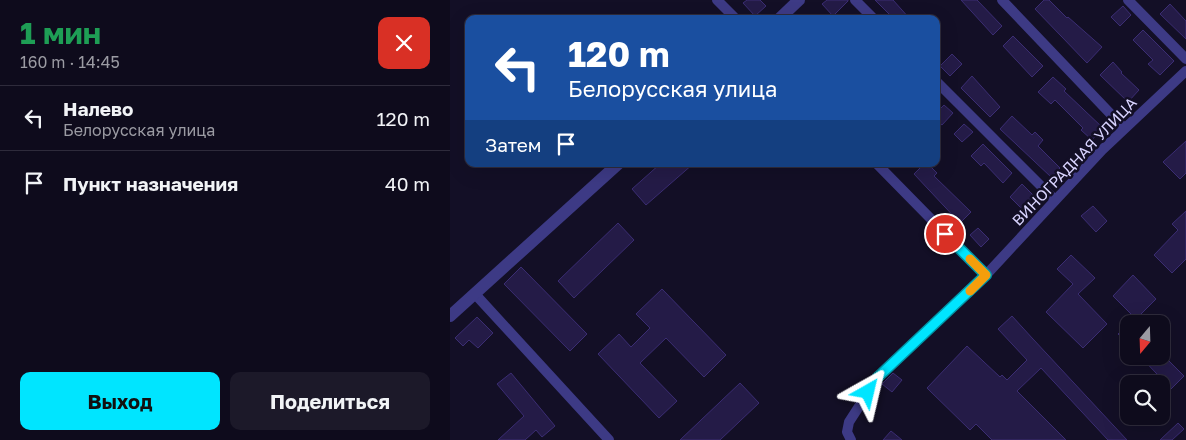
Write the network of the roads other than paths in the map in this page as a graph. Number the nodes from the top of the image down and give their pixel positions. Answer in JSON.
{"nodes":[{"id":1,"x":717,"y":0,"type":"edge"},
{"id":2,"x":799,"y":0,"type":"edge"},
{"id":3,"x":855,"y":0,"type":"edge"},
{"id":4,"x":1002,"y":0,"type":"edge"},
{"id":5,"x":1128,"y":0,"type":"edge"},
{"id":6,"x":732,"y":15,"type":"edge"},
{"id":7,"x":783,"y":15,"type":"edge"},
{"id":8,"x":870,"y":15,"type":"edge"},
{"id":9,"x":1186,"y":59,"type":"edge"},
{"id":10,"x":1186,"y":71,"type":"edge"},
{"id":11,"x":940,"y":85,"type":"edge"},
{"id":12,"x":1124,"y":128,"type":"junction"},
{"id":13,"x":615,"y":167,"type":"edge"},
{"id":14,"x":881,"y":167,"type":"edge"},
{"id":15,"x":1055,"y":200,"type":"junction"},
{"id":16,"x":986,"y":275,"type":"junction"},
{"id":17,"x":475,"y":294,"type":"junction"},
{"id":18,"x":450,"y":316,"type":"edge"},
{"id":19,"x":608,"y":440,"type":"edge"},
{"id":20,"x":851,"y":440,"type":"edge"}],
"edges":[{"from":1,"to":6,"type":"street"},
{"from":2,"to":7,"type":"street"},
{"from":3,"to":8,"type":"street"},
{"from":4,"to":12,"type":"street"},
{"from":5,"to":9,"type":"street"},
{"from":10,"to":12,"type":"street","name":"ВИНОГРАДНАЯ УЛИЦА"},
{"from":11,"to":15,"type":"street"},
{"from":12,"to":15,"type":"street","name":"ВИНОГРАДНАЯ УЛИЦА"},
{"from":13,"to":17,"type":"street"},
{"from":14,"to":16,"type":"street"},
{"from":15,"to":16,"type":"street","name":"ВИНОГРАДНАЯ УЛИЦА"},
{"from":16,"to":20,"type":"street","name":"ВИНОГРАДНАЯ УЛИЦА"},
{"from":17,"to":18,"type":"street"},
{"from":17,"to":19,"type":"street"}]}
